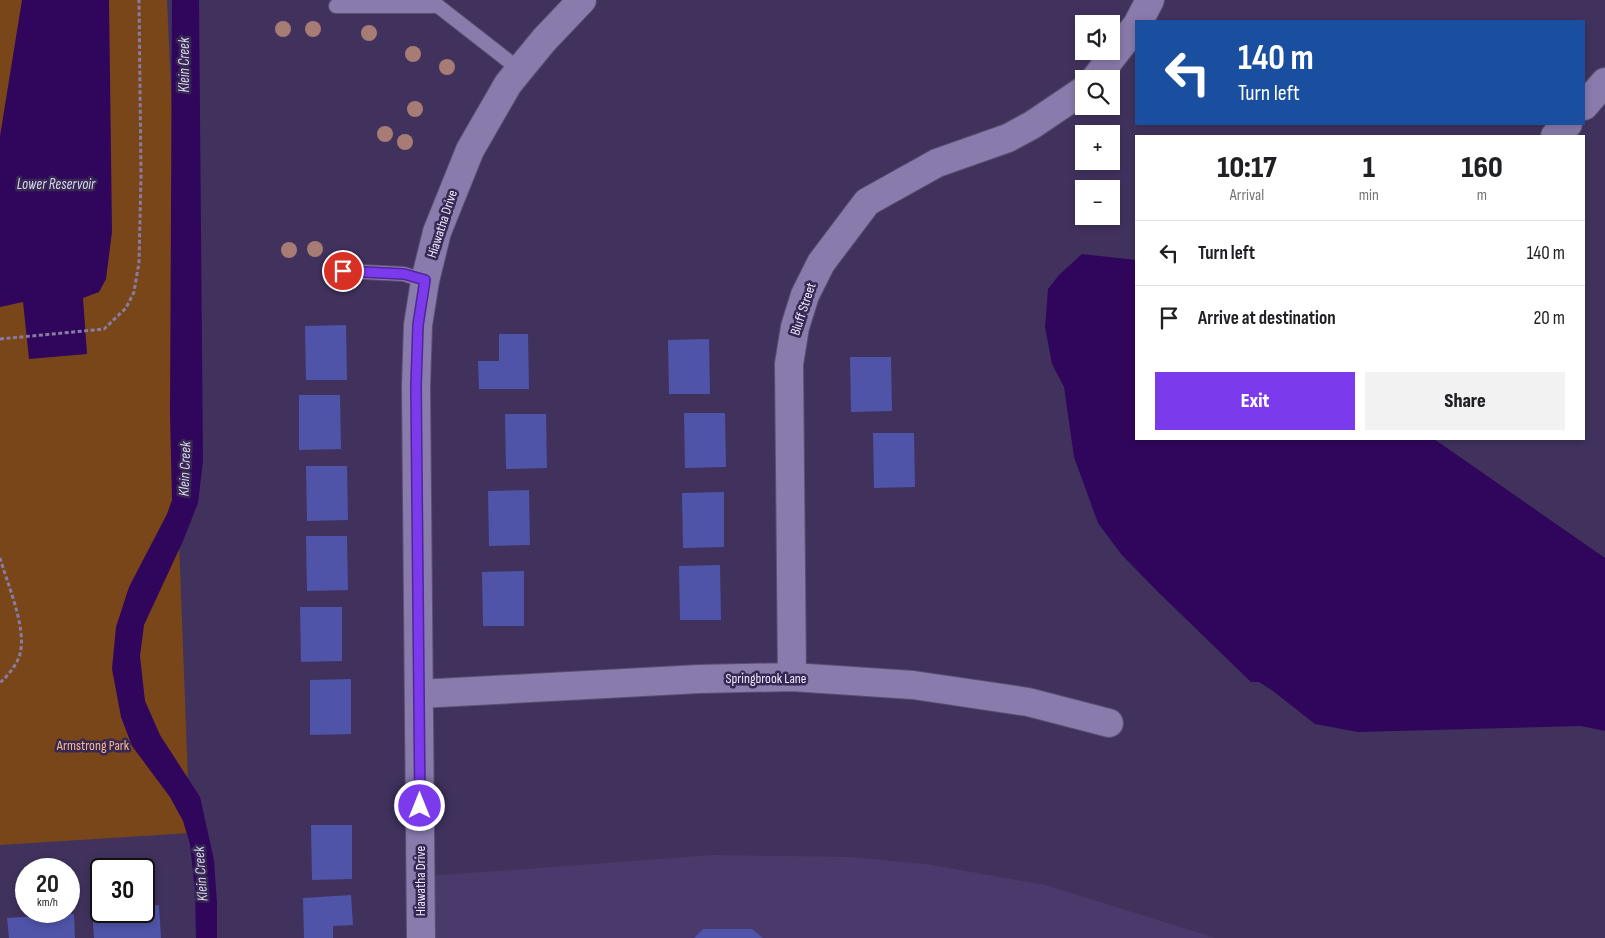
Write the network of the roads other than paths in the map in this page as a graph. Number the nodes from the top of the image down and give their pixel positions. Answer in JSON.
{"nodes":[{"id":1,"x":582,"y":0,"type":"edge"},
{"id":2,"x":1150,"y":0,"type":"edge"},
{"id":3,"x":336,"y":6,"type":"dead end"},
{"id":4,"x":1140,"y":20,"type":"edge"},
{"id":5,"x":1135,"y":27,"type":"edge"},
{"id":6,"x":520,"y":70,"type":"junction"},
{"id":7,"x":1102,"y":70,"type":"edge"},
{"id":8,"x":1605,"y":82,"type":"edge"},
{"id":9,"x":1075,"y":96,"type":"edge"},
{"id":10,"x":1585,"y":105,"type":"edge"},
{"id":11,"x":1567,"y":125,"type":"edge"},
{"id":12,"x":1556,"y":135,"type":"edge"},
{"id":13,"x":343,"y":271,"type":"dead end"},
{"id":14,"x":425,"y":280,"type":"junction"},
{"id":15,"x":792,"y":677,"type":"junction"},
{"id":16,"x":419,"y":694,"type":"junction"},
{"id":17,"x":1109,"y":723,"type":"dead end"},
{"id":18,"x":421,"y":938,"type":"edge"}],
"edges":[{"from":1,"to":6,"type":"street","name":"Hiawatha Drive"},
{"from":2,"to":4,"type":"street"},
{"from":3,"to":6,"type":"lane"},
{"from":5,"to":7,"type":"street"},
{"from":6,"to":14,"type":"street","name":"Hiawatha Drive"},
{"from":8,"to":10,"type":"street"},
{"from":9,"to":15,"type":"street","name":"Bluff Street"},
{"from":11,"to":12,"type":"street"},
{"from":13,"to":14,"type":"lane"},
{"from":14,"to":16,"type":"street","name":"Hiawatha Drive"},
{"from":15,"to":16,"type":"street","name":"Springbrook Lane"},
{"from":15,"to":17,"type":"street","name":"Springbrook Lane"},
{"from":16,"to":18,"type":"street","name":"Hiawatha Drive"}]}
